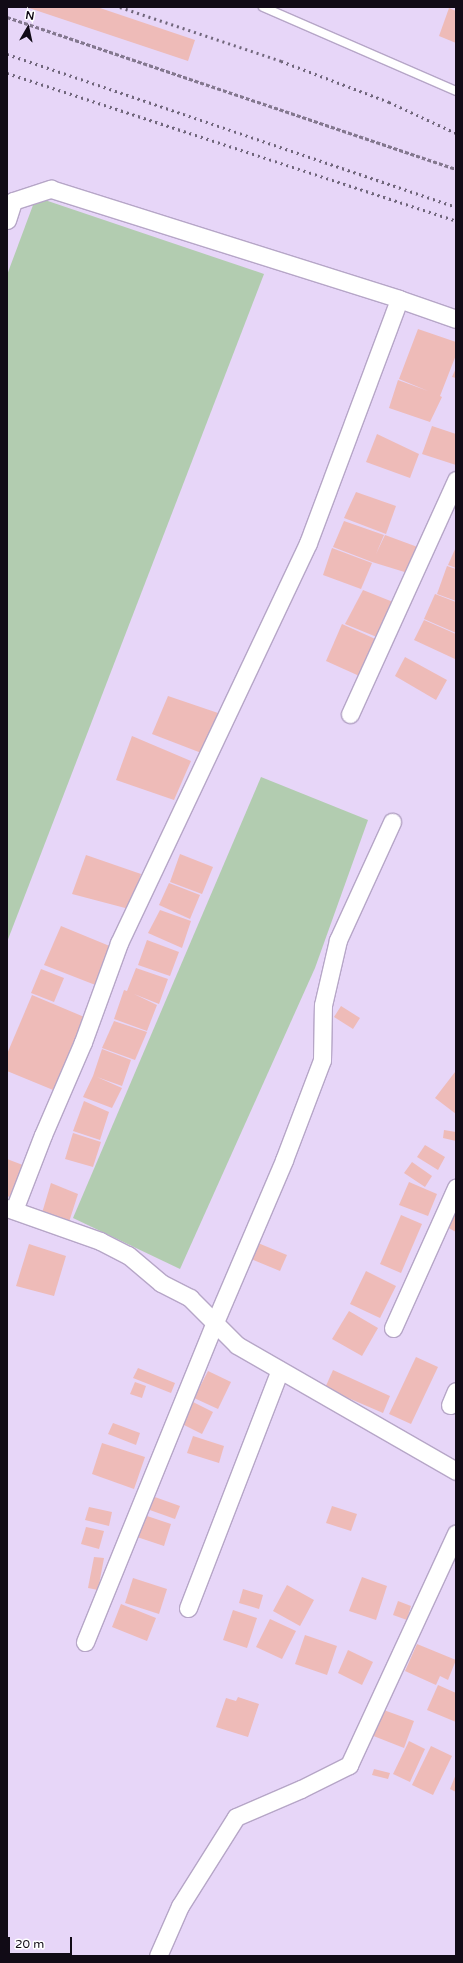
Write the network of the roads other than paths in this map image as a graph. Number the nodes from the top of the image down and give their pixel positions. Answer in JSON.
{"nodes":[{"id":1,"x":263,"y":7,"type":"edge"},
{"id":2,"x":456,"y":91,"type":"edge"},
{"id":3,"x":7,"y":220,"type":"edge"},
{"id":4,"x":400,"y":299,"type":"junction"},
{"id":5,"x":456,"y":319,"type":"edge"},
{"id":6,"x":456,"y":480,"type":"edge"},
{"id":7,"x":350,"y":714,"type":"dead end"},
{"id":8,"x":392,"y":822,"type":"dead end"},
{"id":9,"x":456,"y":1188,"type":"edge"},
{"id":10,"x":11,"y":1209,"type":"edge"},
{"id":11,"x":215,"y":1322,"type":"junction"},
{"id":12,"x":393,"y":1328,"type":"dead end"},
{"id":13,"x":280,"y":1370,"type":"junction"},
{"id":14,"x":456,"y":1471,"type":"edge"},
{"id":15,"x":456,"y":1533,"type":"edge"},
{"id":16,"x":188,"y":1608,"type":"dead end"},
{"id":17,"x":85,"y":1642,"type":"dead end"},
{"id":18,"x":158,"y":1956,"type":"edge"}],
"edges":[{"from":1,"to":2,"type":"lane"},
{"from":3,"to":4,"type":"street"},
{"from":4,"to":5,"type":"street"},
{"from":4,"to":10,"type":"street"},
{"from":6,"to":7,"type":"street"},
{"from":8,"to":11,"type":"street"},
{"from":9,"to":12,"type":"street"},
{"from":10,"to":11,"type":"street"},
{"from":11,"to":13,"type":"street"},
{"from":11,"to":17,"type":"street"},
{"from":13,"to":14,"type":"street"},
{"from":13,"to":16,"type":"street"},
{"from":15,"to":18,"type":"street"}]}
